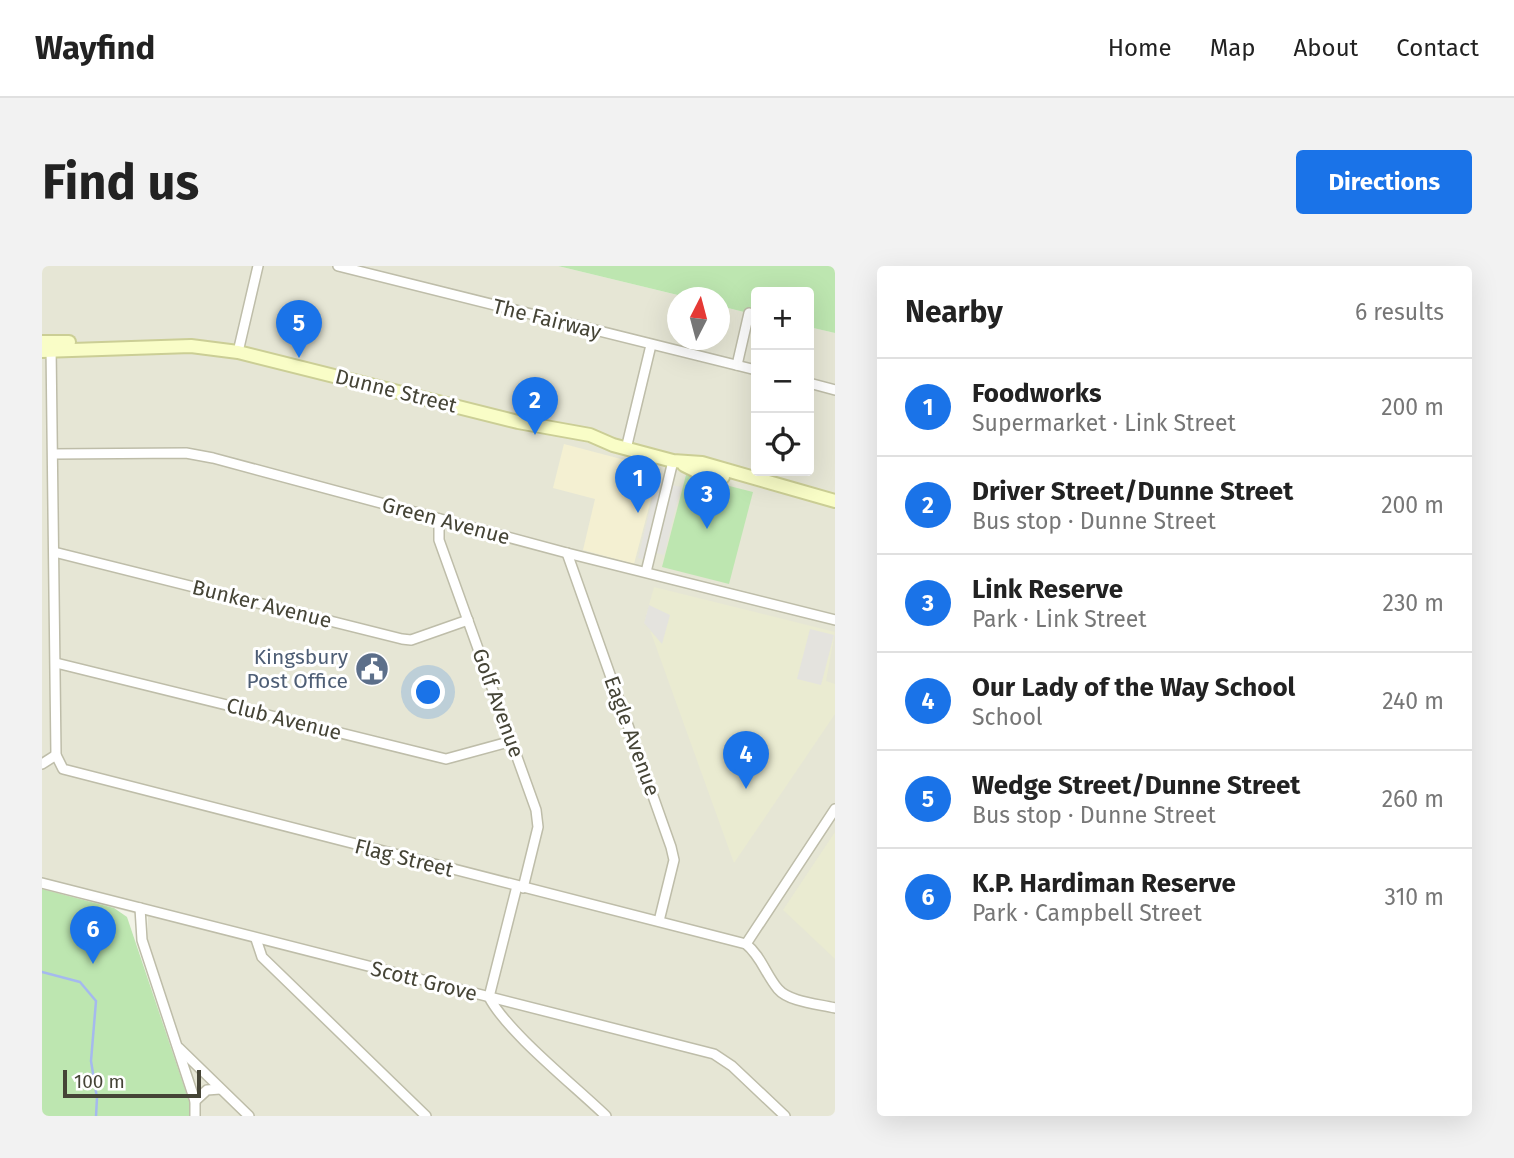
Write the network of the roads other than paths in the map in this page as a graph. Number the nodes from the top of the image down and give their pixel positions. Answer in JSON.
{"nodes":[{"id":1,"x":258,"y":266,"type":"edge"},
{"id":2,"x":338,"y":266,"type":"edge"},
{"id":3,"x":749,"y":313,"type":"dead end"},
{"id":4,"x":651,"y":345,"type":"junction"},
{"id":5,"x":47,"y":346,"type":"edge"},
{"id":6,"x":238,"y":352,"type":"junction"},
{"id":7,"x":737,"y":365,"type":"junction"},
{"id":8,"x":751,"y":369,"type":"edge"},
{"id":9,"x":814,"y":384,"type":"edge"},
{"id":10,"x":835,"y":390,"type":"edge"},
{"id":11,"x":620,"y":447,"type":"junction"},
{"id":12,"x":53,"y":454,"type":"junction"},
{"id":13,"x":673,"y":461,"type":"junction"},
{"id":14,"x":835,"y":501,"type":"edge"},
{"id":15,"x":439,"y":519,"type":"junction"},
{"id":16,"x":54,"y":552,"type":"junction"},
{"id":17,"x":566,"y":553,"type":"junction"},
{"id":18,"x":646,"y":572,"type":"junction"},
{"id":19,"x":468,"y":620,"type":"junction"},
{"id":20,"x":835,"y":620,"type":"edge"},
{"id":21,"x":56,"y":663,"type":"junction"},
{"id":22,"x":512,"y":741,"type":"junction"},
{"id":23,"x":56,"y":755,"type":"junction"},
{"id":24,"x":42,"y":764,"type":"edge"},
{"id":25,"x":835,"y":809,"type":"edge"},
{"id":26,"x":42,"y":883,"type":"edge"},
{"id":27,"x":520,"y":887,"type":"junction"},
{"id":28,"x":141,"y":908,"type":"junction"},
{"id":29,"x":659,"y":921,"type":"junction"},
{"id":30,"x":256,"y":939,"type":"junction"},
{"id":31,"x":746,"y":944,"type":"junction"},
{"id":32,"x":489,"y":997,"type":"junction"},
{"id":33,"x":835,"y":1009,"type":"edge"},
{"id":34,"x":178,"y":1047,"type":"junction"},
{"id":35,"x":220,"y":1089,"type":"junction"},
{"id":36,"x":195,"y":1101,"type":"junction"},
{"id":37,"x":195,"y":1116,"type":"edge"},
{"id":38,"x":249,"y":1116,"type":"edge"},
{"id":39,"x":426,"y":1116,"type":"edge"},
{"id":40,"x":606,"y":1116,"type":"edge"},
{"id":41,"x":785,"y":1116,"type":"edge"}],
"edges":[{"from":1,"to":6,"type":"street"},
{"from":2,"to":4,"type":"street","name":"The Fairway"},
{"from":3,"to":7,"type":"street"},
{"from":4,"to":7,"type":"street","name":"The Fairway"},
{"from":4,"to":11,"type":"street"},
{"from":5,"to":6,"type":"main road","name":"Dunne Street"},
{"from":5,"to":12,"type":"street"},
{"from":6,"to":11,"type":"main road","name":"Dunne Street"},
{"from":7,"to":8,"type":"street","name":"The Fairway"},
{"from":9,"to":10,"type":"street"},
{"from":11,"to":13,"type":"main road","name":"Dunne Street"},
{"from":12,"to":15,"type":"street","name":"Green Avenue"},
{"from":12,"to":16,"type":"street"},
{"from":13,"to":14,"type":"main road","name":"Dunne Street"},
{"from":13,"to":18,"type":"street"},
{"from":15,"to":17,"type":"street","name":"Green Avenue"},
{"from":15,"to":19,"type":"street","name":"Golf Avenue"},
{"from":16,"to":19,"type":"street","name":"Bunker Avenue"},
{"from":16,"to":21,"type":"street"},
{"from":17,"to":18,"type":"street","name":"Green Avenue"},
{"from":17,"to":29,"type":"street","name":"Eagle Avenue"},
{"from":18,"to":20,"type":"street","name":"Green Avenue"},
{"from":19,"to":22,"type":"street","name":"Golf Avenue"},
{"from":21,"to":22,"type":"street","name":"Club Avenue"},
{"from":21,"to":23,"type":"street"},
{"from":22,"to":27,"type":"street","name":"Golf Avenue"},
{"from":23,"to":24,"type":"street"},
{"from":23,"to":27,"type":"street","name":"Flag Street"},
{"from":25,"to":31,"type":"street"},
{"from":26,"to":28,"type":"street","name":"Scott Grove"},
{"from":27,"to":29,"type":"street","name":"Flag Street"},
{"from":27,"to":32,"type":"street","name":"Golf Avenue"},
{"from":28,"to":30,"type":"street","name":"Scott Grove"},
{"from":28,"to":34,"type":"street"},
{"from":29,"to":31,"type":"street","name":"Flag Street"},
{"from":30,"to":32,"type":"street","name":"Scott Grove"},
{"from":30,"to":39,"type":"street"},
{"from":31,"to":33,"type":"street"},
{"from":32,"to":40,"type":"street"},
{"from":32,"to":41,"type":"street","name":"Scott Grove"},
{"from":34,"to":35,"type":"street"},
{"from":34,"to":36,"type":"street"},
{"from":35,"to":36,"type":"street"},
{"from":35,"to":38,"type":"street"},
{"from":36,"to":37,"type":"street"}]}
